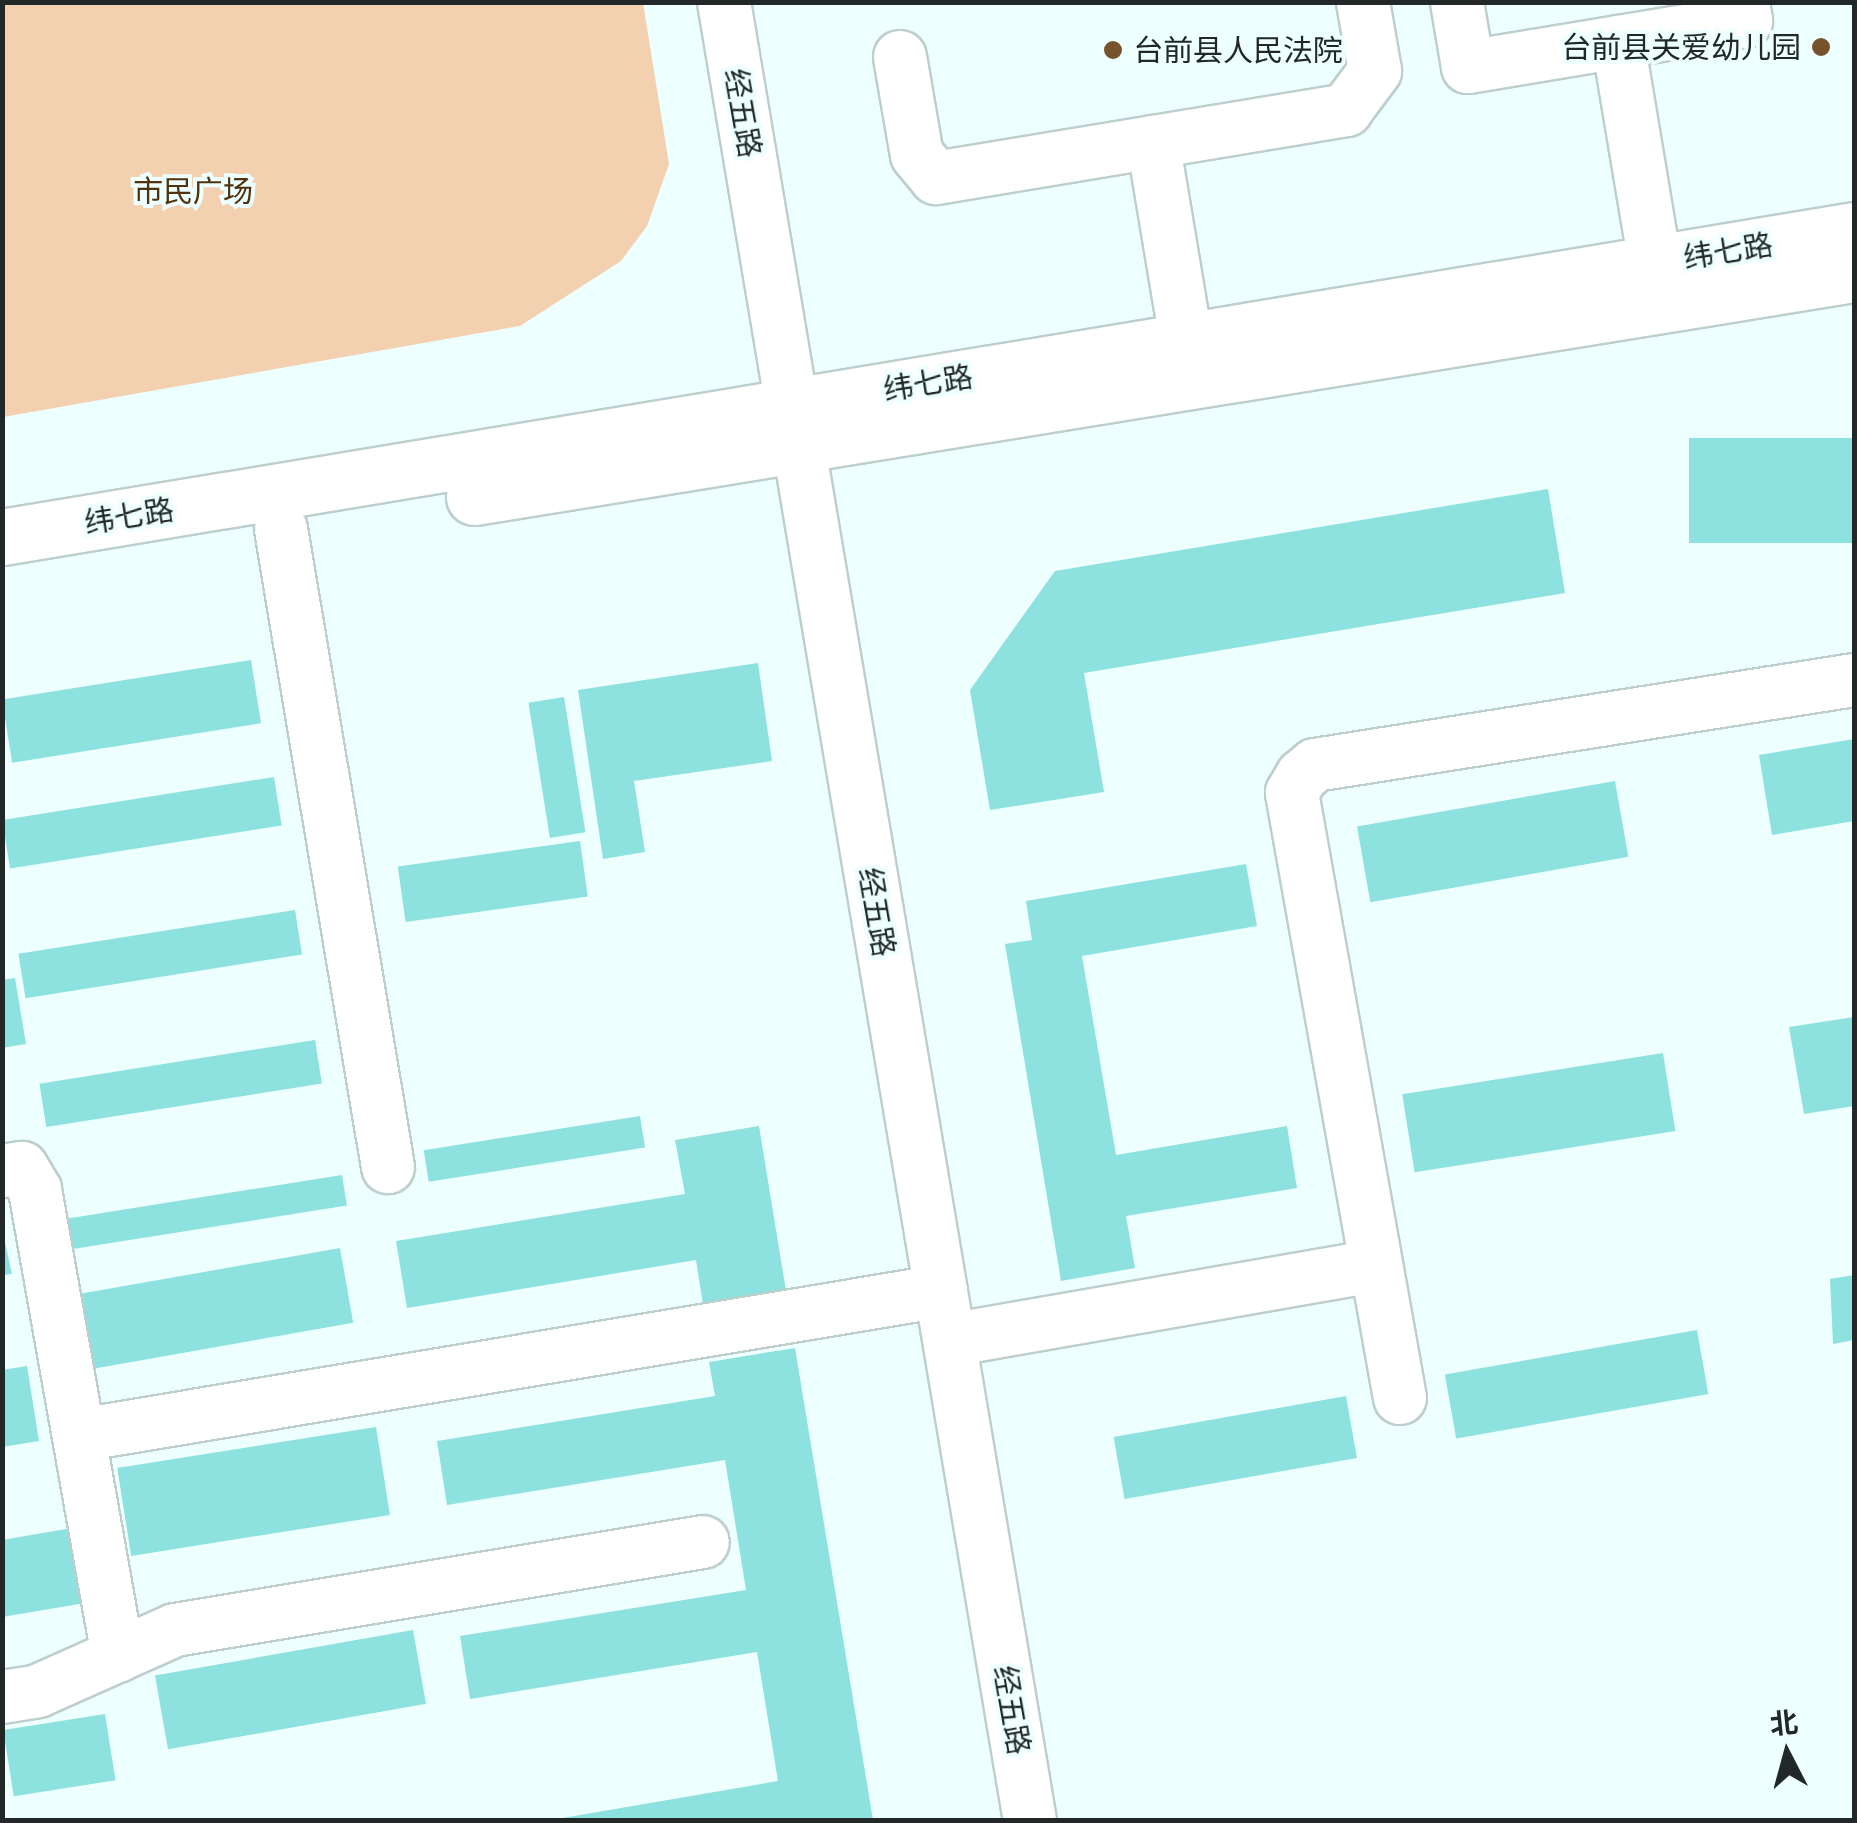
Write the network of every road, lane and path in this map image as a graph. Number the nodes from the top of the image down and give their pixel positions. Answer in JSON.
{"nodes":[{"id":1,"x":724,"y":2,"type":"edge"},
{"id":2,"x":1363,"y":2,"type":"edge"},
{"id":3,"x":1457,"y":2,"type":"edge"},
{"id":4,"x":1743,"y":2,"type":"edge"},
{"id":5,"x":1618,"y":42,"type":"junction"},
{"id":6,"x":900,"y":56,"type":"dead end"},
{"id":7,"x":1153,"y":142,"type":"junction"},
{"id":8,"x":1854,"y":230,"type":"edge"},
{"id":9,"x":1655,"y":264,"type":"junction"},
{"id":10,"x":1854,"y":274,"type":"edge"},
{"id":11,"x":1186,"y":340,"type":"junction"},
{"id":12,"x":796,"y":425,"type":"junction"},
{"id":13,"x":281,"y":529,"type":"junction"},
{"id":14,"x":2,"y":537,"type":"edge"},
{"id":15,"x":2,"y":576,"type":"edge"},
{"id":16,"x":1854,"y":680,"type":"edge"},
{"id":17,"x":388,"y":1167,"type":"dead end"},
{"id":18,"x":2,"y":1171,"type":"edge"},
{"id":19,"x":1376,"y":1266,"type":"junction"},
{"id":20,"x":945,"y":1316,"type":"junction"},
{"id":21,"x":1400,"y":1398,"type":"dead end"},
{"id":22,"x":80,"y":1434,"type":"junction"},
{"id":23,"x":704,"y":1542,"type":"dead end"},
{"id":24,"x":118,"y":1656,"type":"junction"},
{"id":25,"x":2,"y":1697,"type":"edge"},
{"id":26,"x":1030,"y":1820,"type":"edge"}],
"edges":[{"from":1,"to":12,"type":"street","name":"经五路"},
{"from":2,"to":7,"type":"street"},
{"from":3,"to":5,"type":"street"},
{"from":4,"to":5,"type":"street"},
{"from":5,"to":9,"type":"street"},
{"from":6,"to":7,"type":"street"},
{"from":7,"to":11,"type":"street"},
{"from":8,"to":9,"type":"main road","name":"纬七路"},
{"from":9,"to":11,"type":"main road","name":"纬七路"},
{"from":10,"to":12,"type":"main road","name":"纬七路"},
{"from":11,"to":12,"type":"main road","name":"纬七路"},
{"from":12,"to":13,"type":"main road","name":"纬七路"},
{"from":12,"to":14,"type":"main road","name":"纬七路"},
{"from":12,"to":20,"type":"street","name":"经五路"},
{"from":13,"to":15,"type":"main road","name":"纬七路"},
{"from":13,"to":17,"type":"street"},
{"from":16,"to":19,"type":"street"},
{"from":18,"to":22,"type":"street"},
{"from":19,"to":20,"type":"street"},
{"from":19,"to":21,"type":"street"},
{"from":20,"to":22,"type":"street"},
{"from":20,"to":26,"type":"street","name":"经五路"},
{"from":22,"to":24,"type":"street"},
{"from":23,"to":24,"type":"street"},
{"from":24,"to":25,"type":"street"}]}
